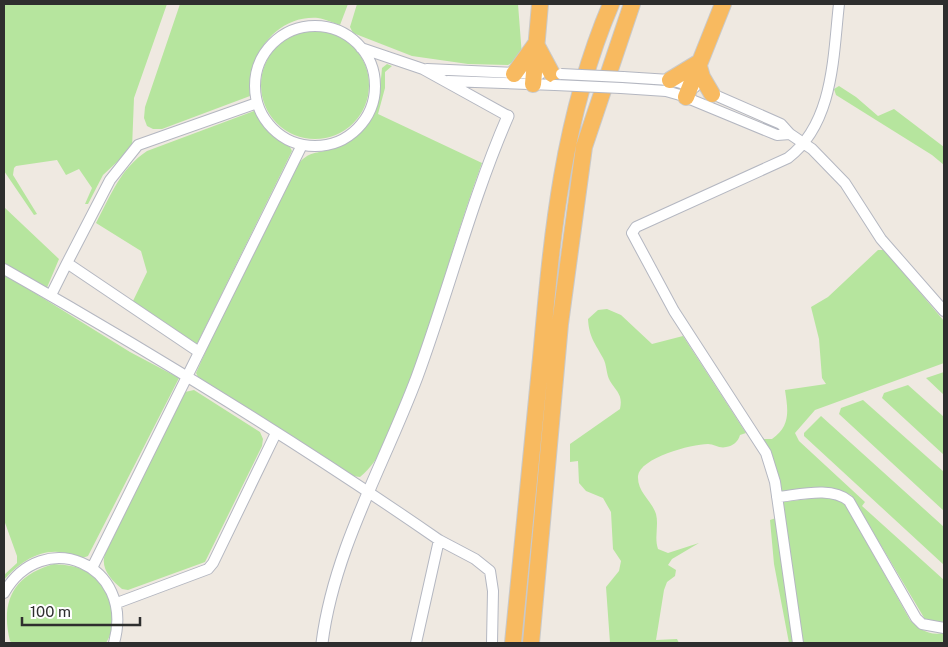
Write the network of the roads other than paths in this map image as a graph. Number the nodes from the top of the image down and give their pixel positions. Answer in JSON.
{"nodes":[{"id":1,"x":540,"y":4,"type":"edge"},
{"id":2,"x":611,"y":4,"type":"edge"},
{"id":3,"x":632,"y":4,"type":"edge"},
{"id":4,"x":722,"y":4,"type":"edge"},
{"id":5,"x":839,"y":4,"type":"edge"},
{"id":6,"x":536,"y":44,"type":"junction"},
{"id":7,"x":361,"y":48,"type":"junction"},
{"id":8,"x":698,"y":63,"type":"junction"},
{"id":9,"x":423,"y":69,"type":"junction"},
{"id":10,"x":514,"y":74,"type":"junction"},
{"id":11,"x":556,"y":78,"type":"junction"},
{"id":12,"x":533,"y":79,"type":"junction"},
{"id":13,"x":670,"y":80,"type":"junction"},
{"id":14,"x":447,"y":81,"type":"junction"},
{"id":15,"x":688,"y":91,"type":"junction"},
{"id":16,"x":712,"y":94,"type":"junction"},
{"id":17,"x":257,"y":102,"type":"junction"},
{"id":18,"x":508,"y":116,"type":"joint"},
{"id":19,"x":790,"y":134,"type":"junction"},
{"id":20,"x":804,"y":144,"type":"junction"},
{"id":21,"x":302,"y":145,"type":"junction"},
{"id":22,"x":67,"y":263,"type":"junction"},
{"id":23,"x":4,"y":269,"type":"edge"},
{"id":24,"x":51,"y":295,"type":"junction"},
{"id":25,"x":944,"y":311,"type":"edge"},
{"id":26,"x":199,"y":352,"type":"junction"},
{"id":27,"x":186,"y":376,"type":"junction"},
{"id":28,"x":276,"y":433,"type":"junction"},
{"id":29,"x":369,"y":492,"type":"junction"},
{"id":30,"x":777,"y":497,"type":"junction"},
{"id":31,"x":440,"y":540,"type":"junction"},
{"id":32,"x":92,"y":568,"type":"junction"},
{"id":33,"x":4,"y":593,"type":"edge"},
{"id":34,"x":117,"y":602,"type":"junction"},
{"id":35,"x":944,"y":628,"type":"edge"},
{"id":36,"x":114,"y":643,"type":"edge"},
{"id":37,"x":322,"y":643,"type":"edge"},
{"id":38,"x":416,"y":643,"type":"edge"},
{"id":39,"x":492,"y":643,"type":"edge"},
{"id":40,"x":514,"y":643,"type":"edge"},
{"id":41,"x":531,"y":643,"type":"edge"},
{"id":42,"x":798,"y":643,"type":"edge"}],
"edges":[{"from":1,"to":6,"type":"highway"},
{"from":2,"to":40,"type":"highway"},
{"from":3,"to":41,"type":"highway"},
{"from":4,"to":8,"type":"highway"},
{"from":5,"to":20,"type":"street"},
{"from":6,"to":10,"type":"highway"},
{"from":6,"to":11,"type":"highway"},
{"from":6,"to":12,"type":"highway"},
{"from":7,"to":9,"type":"street"},
{"from":7,"to":17,"type":"street"},
{"from":7,"to":21,"type":"street"},
{"from":8,"to":13,"type":"highway"},
{"from":8,"to":15,"type":"highway"},
{"from":8,"to":16,"type":"highway"},
{"from":9,"to":10,"type":"street"},
{"from":9,"to":14,"type":"street"},
{"from":10,"to":12,"type":"street"},
{"from":11,"to":12,"type":"street"},
{"from":11,"to":13,"type":"street","bridge":true},
{"from":11,"to":15,"type":"street","bridge":true},
{"from":12,"to":14,"type":"street"},
{"from":13,"to":15,"type":"street"},
{"from":14,"to":18,"type":"street"},
{"from":15,"to":16,"type":"street"},
{"from":15,"to":19,"type":"street"},
{"from":16,"to":19,"type":"street"},
{"from":17,"to":21,"type":"street"},
{"from":17,"to":22,"type":"street"},
{"from":18,"to":29,"type":"street"},
{"from":19,"to":20,"type":"street"},
{"from":20,"to":25,"type":"street"},
{"from":20,"to":30,"type":"street"},
{"from":21,"to":26,"type":"street"},
{"from":22,"to":24,"type":"street"},
{"from":22,"to":26,"type":"street"},
{"from":23,"to":24,"type":"street"},
{"from":24,"to":27,"type":"street"},
{"from":26,"to":27,"type":"street"},
{"from":27,"to":28,"type":"street"},
{"from":27,"to":32,"type":"street"},
{"from":28,"to":29,"type":"street"},
{"from":28,"to":34,"type":"street"},
{"from":29,"to":31,"type":"street"},
{"from":29,"to":37,"type":"street"},
{"from":30,"to":35,"type":"street"},
{"from":30,"to":42,"type":"street"},
{"from":31,"to":38,"type":"street"},
{"from":31,"to":39,"type":"street"},
{"from":32,"to":33,"type":"street"},
{"from":32,"to":34,"type":"street"},
{"from":34,"to":36,"type":"street"}]}
